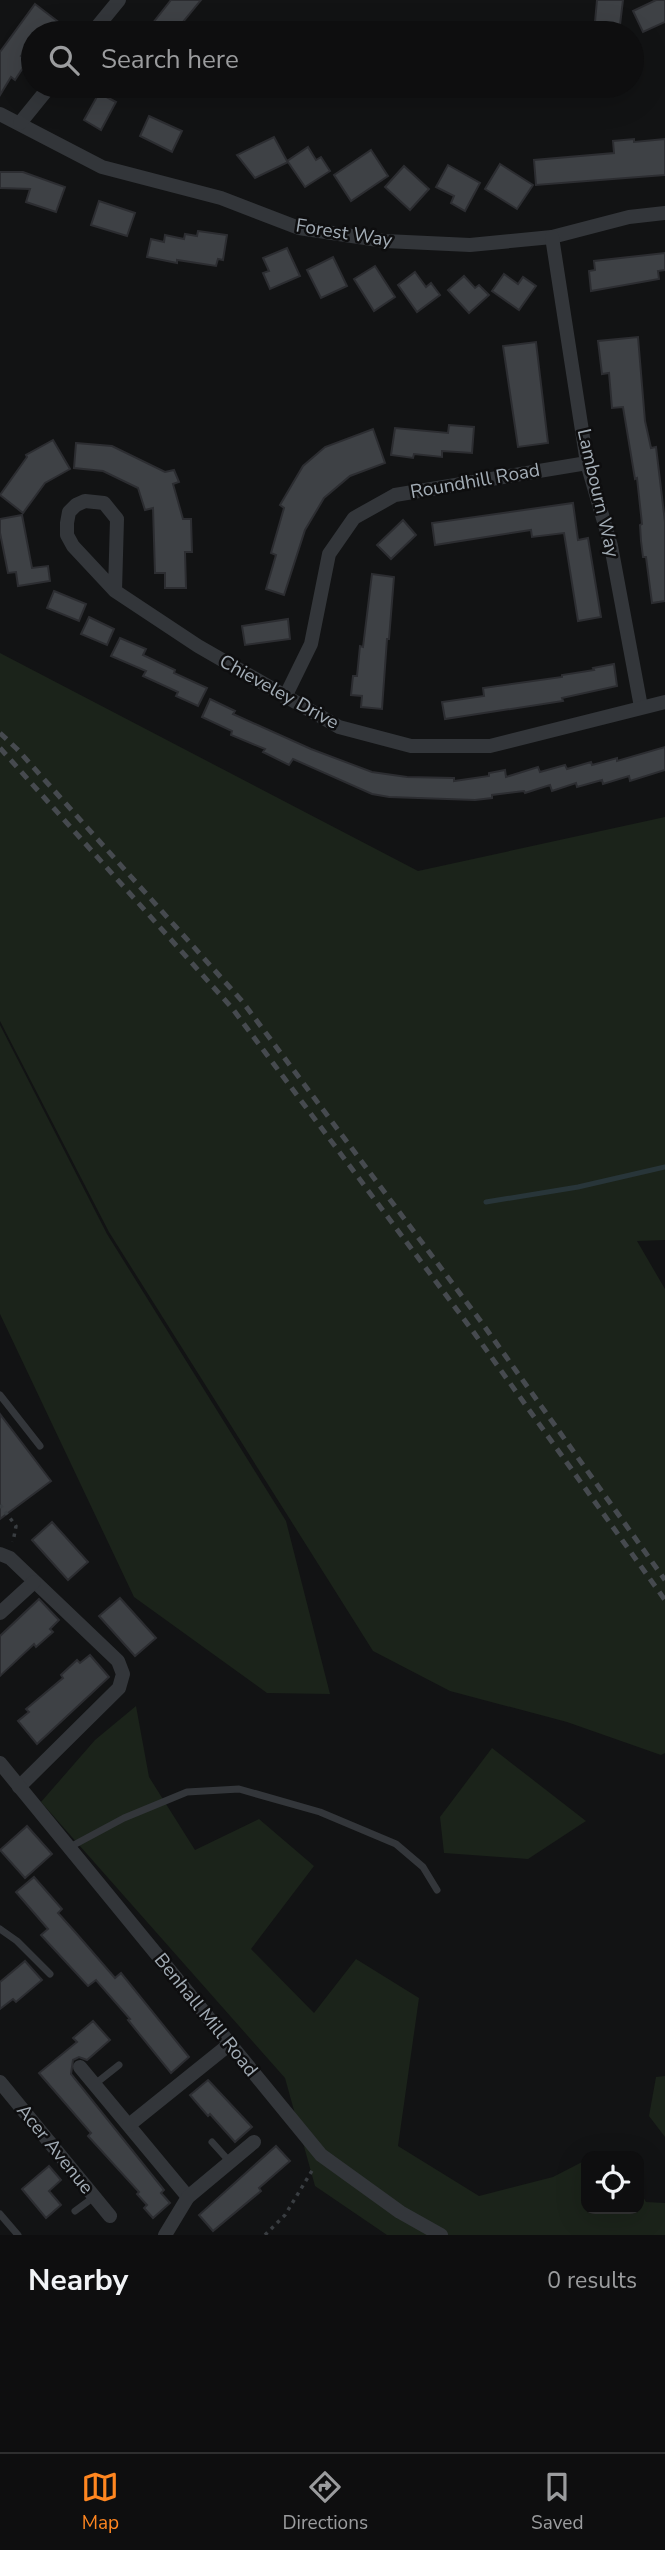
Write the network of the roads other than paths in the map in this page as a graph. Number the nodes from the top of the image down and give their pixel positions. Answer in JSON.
{"nodes":[{"id":1,"x":119,"y":0,"type":"edge"},
{"id":2,"x":102,"y":21,"type":"edge"},
{"id":3,"x":40,"y":98,"type":"edge"},
{"id":4,"x":0,"y":114,"type":"edge"},
{"id":5,"x":20,"y":123,"type":"junction"},
{"id":6,"x":665,"y":213,"type":"edge"},
{"id":7,"x":552,"y":237,"type":"junction"},
{"id":8,"x":587,"y":463,"type":"junction"},
{"id":9,"x":115,"y":591,"type":"junction"},
{"id":10,"x":285,"y":697,"type":"junction"},
{"id":11,"x":665,"y":702,"type":"edge"},
{"id":12,"x":641,"y":707,"type":"junction"},
{"id":13,"x":0,"y":1395,"type":"edge"},
{"id":14,"x":40,"y":1446,"type":"dead end"},
{"id":15,"x":5,"y":1556,"type":"edge"},
{"id":16,"x":34,"y":1582,"type":"junction"},
{"id":17,"x":0,"y":1613,"type":"edge"},
{"id":18,"x":0,"y":1763,"type":"edge"},
{"id":19,"x":19,"y":1787,"type":"junction"},
{"id":20,"x":70,"y":1847,"type":"junction"},
{"id":21,"x":437,"y":1890,"type":"dead end"},
{"id":22,"x":0,"y":1929,"type":"edge"},
{"id":23,"x":50,"y":1974,"type":"dead end"},
{"id":24,"x":231,"y":2043,"type":"junction"},
{"id":25,"x":119,"y":2065,"type":"dead end"},
{"id":26,"x":80,"y":2067,"type":"dead end"},
{"id":27,"x":0,"y":2082,"type":"edge"},
{"id":28,"x":94,"y":2084,"type":"junction"},
{"id":29,"x":129,"y":2125,"type":"junction"},
{"id":30,"x":254,"y":2141,"type":"dead end"},
{"id":31,"x":212,"y":2142,"type":"dead end"},
{"id":32,"x":230,"y":2162,"type":"junction"},
{"id":33,"x":95,"y":2197,"type":"junction"},
{"id":34,"x":188,"y":2197,"type":"junction"},
{"id":35,"x":75,"y":2211,"type":"dead end"},
{"id":36,"x":0,"y":2214,"type":"edge"},
{"id":37,"x":110,"y":2216,"type":"dead end"},
{"id":38,"x":18,"y":2235,"type":"edge"},
{"id":39,"x":165,"y":2235,"type":"edge"},
{"id":40,"x":441,"y":2235,"type":"edge"}],
"edges":[{"from":1,"to":2,"type":"street"},
{"from":3,"to":5,"type":"street"},
{"from":4,"to":5,"type":"street","name":"Forest Way"},
{"from":5,"to":7,"type":"street","name":"Forest Way"},
{"from":6,"to":7,"type":"street","name":"Forest Way"},
{"from":7,"to":8,"type":"street","name":"Lambourn Way"},
{"from":8,"to":10,"type":"street","name":"Roundhill Road"},
{"from":8,"to":12,"type":"street","name":"Lambourn Way"},
{"from":9,"to":9,"type":"street","name":"Chieveley Drive"},
{"from":9,"to":10,"type":"street","name":"Chieveley Drive"},
{"from":10,"to":12,"type":"street","name":"Chieveley Drive"},
{"from":11,"to":12,"type":"street","name":"Chieveley Drive"},
{"from":13,"to":14,"type":"lane"},
{"from":15,"to":16,"type":"street"},
{"from":16,"to":17,"type":"street"},
{"from":16,"to":19,"type":"street"},
{"from":18,"to":19,"type":"street","name":"Benhall Mill Road"},
{"from":19,"to":20,"type":"street","name":"Benhall Mill Road"},
{"from":20,"to":21,"type":"lane"},
{"from":20,"to":24,"type":"street","name":"Benhall Mill Road"},
{"from":22,"to":23,"type":"lane"},
{"from":24,"to":29,"type":"street"},
{"from":24,"to":40,"type":"street","name":"Benhall Mill Road"},
{"from":25,"to":28,"type":"lane"},
{"from":26,"to":28,"type":"street"},
{"from":27,"to":33,"type":"street","name":"Acer Avenue"},
{"from":28,"to":29,"type":"street"},
{"from":29,"to":34,"type":"street"},
{"from":30,"to":32,"type":"street"},
{"from":31,"to":32,"type":"lane"},
{"from":32,"to":34,"type":"street"},
{"from":33,"to":35,"type":"lane"},
{"from":33,"to":37,"type":"street","name":"Acer Avenue"},
{"from":34,"to":39,"type":"street"},
{"from":36,"to":38,"type":"lane"}]}
